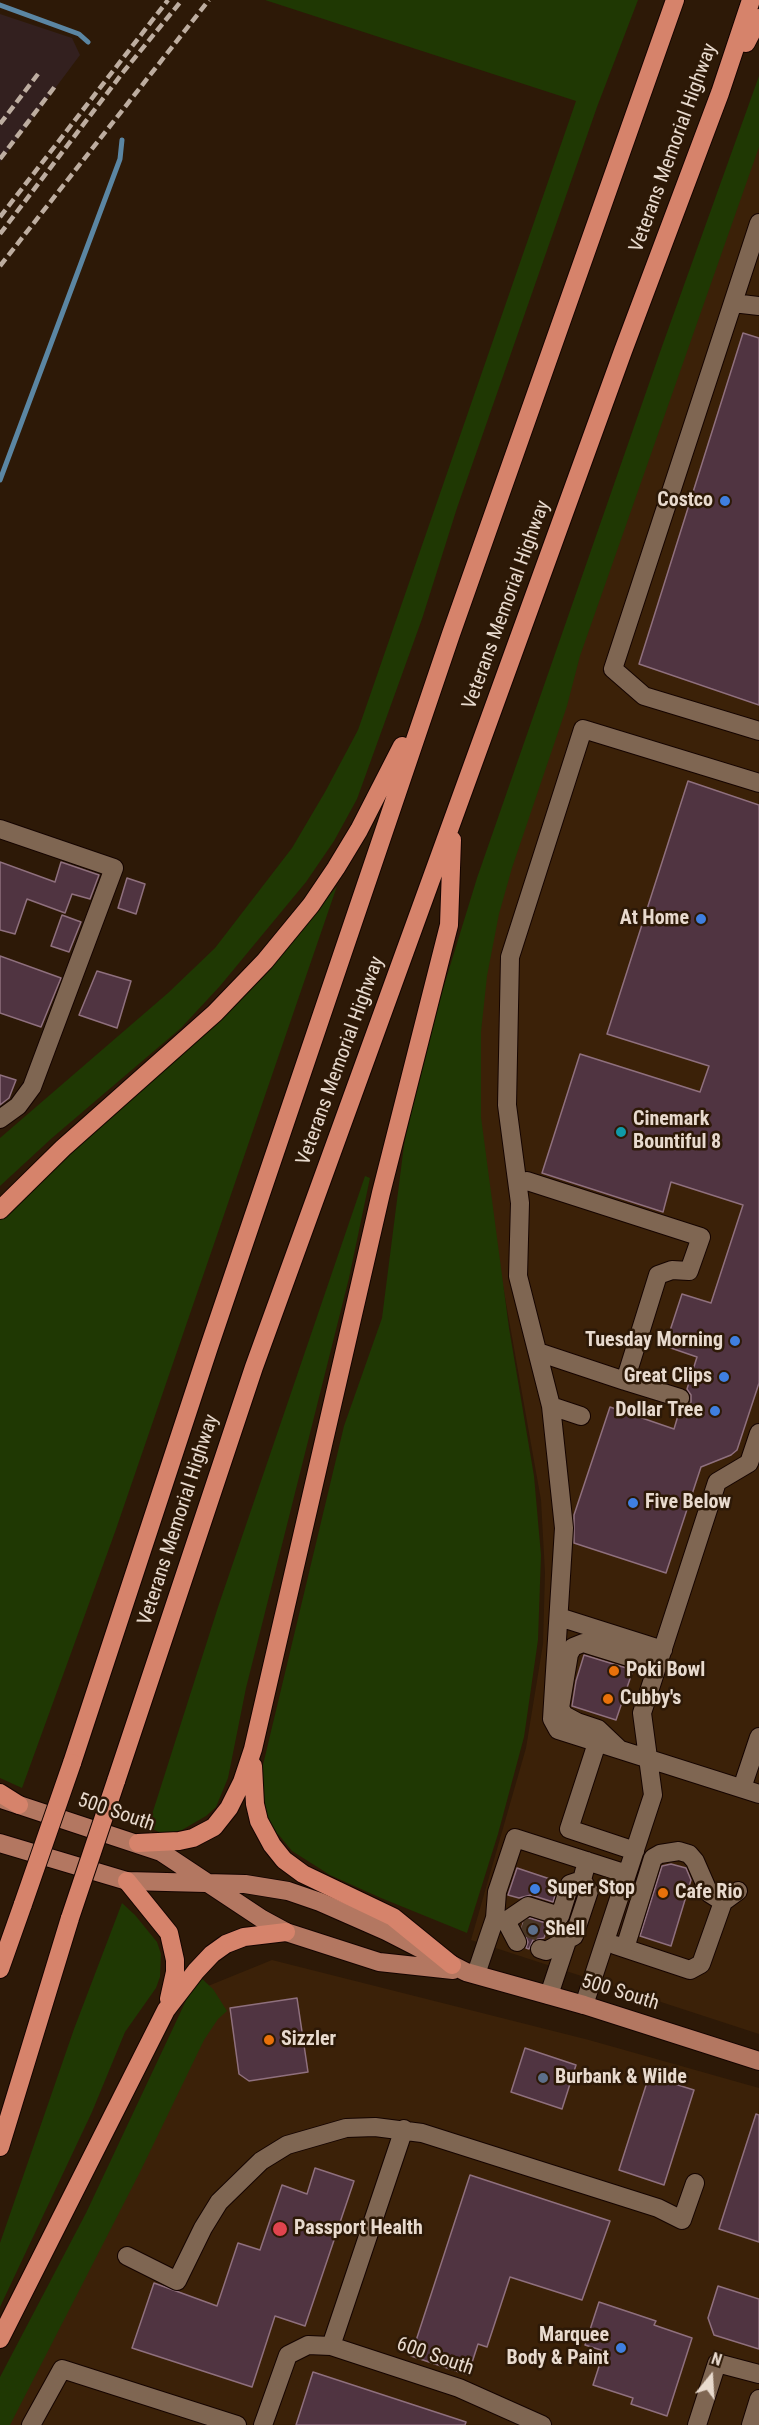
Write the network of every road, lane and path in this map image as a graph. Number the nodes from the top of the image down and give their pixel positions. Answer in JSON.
{"nodes":[{"id":1,"x":675,"y":0,"type":"edge"},
{"id":2,"x":751,"y":0,"type":"edge"},
{"id":3,"x":759,"y":18,"type":"edge"},
{"id":4,"x":720,"y":93,"type":"junction"},
{"id":5,"x":759,"y":223,"type":"edge"},
{"id":6,"x":733,"y":303,"type":"junction"},
{"id":7,"x":759,"y":306,"type":"edge"},
{"id":8,"x":451,"y":634,"type":"junction"},
{"id":9,"x":759,"y":731,"type":"edge"},
{"id":10,"x":759,"y":783,"type":"edge"},
{"id":11,"x":452,"y":823,"type":"junction"},
{"id":12,"x":0,"y":829,"type":"edge"},
{"id":13,"x":0,"y":1119,"type":"edge"},
{"id":14,"x":527,"y":1181,"type":"dead end"},
{"id":15,"x":0,"y":1210,"type":"edge"},
{"id":16,"x":537,"y":1352,"type":"junction"},
{"id":17,"x":625,"y":1381,"type":"junction"},
{"id":18,"x":680,"y":1398,"type":"dead end"},
{"id":19,"x":551,"y":1406,"type":"junction"},
{"id":20,"x":581,"y":1416,"type":"dead end"},
{"id":21,"x":759,"y":1433,"type":"edge"},
{"id":22,"x":740,"y":1468,"type":"junction"},
{"id":23,"x":759,"y":1474,"type":"edge"},
{"id":24,"x":559,"y":1617,"type":"junction"},
{"id":25,"x":660,"y":1649,"type":"junction"},
{"id":26,"x":759,"y":1737,"type":"edge"},
{"id":27,"x":597,"y":1743,"type":"junction"},
{"id":28,"x":253,"y":1749,"type":"junction"},
{"id":29,"x":620,"y":1750,"type":"junction"},
{"id":30,"x":647,"y":1758,"type":"junction"},
{"id":31,"x":751,"y":1791,"type":"edge"},
{"id":32,"x":0,"y":1793,"type":"edge"},
{"id":33,"x":0,"y":1799,"type":"edge"},
{"id":34,"x":19,"y":1805,"type":"junction"},
{"id":35,"x":0,"y":1843,"type":"edge"},
{"id":36,"x":138,"y":1843,"type":"junction"},
{"id":37,"x":635,"y":1851,"type":"junction"},
{"id":38,"x":587,"y":1861,"type":"junction"},
{"id":39,"x":627,"y":1874,"type":"junction"},
{"id":40,"x":582,"y":1880,"type":"junction"},
{"id":41,"x":127,"y":1881,"type":"junction"},
{"id":42,"x":210,"y":1884,"type":"junction"},
{"id":43,"x":738,"y":1891,"type":"dead end"},
{"id":44,"x":723,"y":1902,"type":"junction"},
{"id":45,"x":510,"y":1927,"type":"junction"},
{"id":46,"x":286,"y":1932,"type":"junction"},
{"id":47,"x":567,"y":1941,"type":"junction"},
{"id":48,"x":605,"y":1941,"type":"junction"},
{"id":49,"x":543,"y":1942,"type":"tunnel mouth"},
{"id":50,"x":625,"y":1948,"type":"junction"},
{"id":51,"x":0,"y":1969,"type":"edge"},
{"id":52,"x":465,"y":1970,"type":"junction"},
{"id":53,"x":549,"y":1995,"type":"junction"},
{"id":54,"x":584,"y":2005,"type":"junction"},
{"id":55,"x":166,"y":2010,"type":"junction"},
{"id":56,"x":759,"y":2061,"type":"edge"},
{"id":57,"x":404,"y":2129,"type":"junction"},
{"id":58,"x":0,"y":2147,"type":"edge"},
{"id":59,"x":695,"y":2182,"type":"dead end"},
{"id":60,"x":127,"y":2256,"type":"dead end"},
{"id":61,"x":0,"y":2339,"type":"edge"},
{"id":62,"x":331,"y":2346,"type":"junction"},
{"id":63,"x":759,"y":2374,"type":"edge"},
{"id":64,"x":758,"y":2404,"type":"edge"},
{"id":65,"x":31,"y":2425,"type":"edge"},
{"id":66,"x":237,"y":2425,"type":"edge"},
{"id":67,"x":263,"y":2425,"type":"edge"},
{"id":68,"x":542,"y":2425,"type":"edge"},
{"id":69,"x":697,"y":2425,"type":"edge"},
{"id":70,"x":751,"y":2425,"type":"edge"}],
"edges":[{"from":1,"to":8,"type":"highway","name":"Veterans Memorial Highway"},
{"from":2,"to":4,"type":"highway","name":"Veterans Memorial Highway"},
{"from":3,"to":4,"type":"highway"},
{"from":4,"to":11,"type":"highway","name":"Veterans Memorial Highway"},
{"from":5,"to":6,"type":"street"},
{"from":6,"to":7,"type":"street"},
{"from":6,"to":9,"type":"street"},
{"from":8,"to":15,"type":"highway"},
{"from":8,"to":51,"type":"highway","name":"Veterans Memorial Highway","bridge":true},
{"from":10,"to":16,"type":"street"},
{"from":11,"to":28,"type":"highway"},
{"from":11,"to":58,"type":"highway","name":"Veterans Memorial Highway","bridge":true},
{"from":12,"to":13,"type":"street"},
{"from":14,"to":17,"type":"street"},
{"from":16,"to":17,"type":"street"},
{"from":16,"to":19,"type":"street"},
{"from":17,"to":18,"type":"street"},
{"from":19,"to":20,"type":"street"},
{"from":19,"to":24,"type":"street"},
{"from":21,"to":22,"type":"street"},
{"from":22,"to":23,"type":"street"},
{"from":22,"to":25,"type":"street"},
{"from":24,"to":25,"type":"street"},
{"from":24,"to":27,"type":"street"},
{"from":25,"to":29,"type":"street"},
{"from":25,"to":30,"type":"street"},
{"from":26,"to":31,"type":"street"},
{"from":27,"to":29,"type":"street"},
{"from":27,"to":37,"type":"street"},
{"from":28,"to":36,"type":"highway"},
{"from":28,"to":52,"type":"highway"},
{"from":29,"to":30,"type":"street"},
{"from":30,"to":31,"type":"street"},
{"from":30,"to":37,"type":"street"},
{"from":32,"to":34,"type":"highway"},
{"from":33,"to":34,"type":"main road","name":"500 South"},
{"from":34,"to":36,"type":"main road","name":"500 South"},
{"from":35,"to":41,"type":"main road","name":"500 South"},
{"from":36,"to":42,"type":"main road","name":"500 South"},
{"from":37,"to":39,"type":"street"},
{"from":38,"to":39,"type":"street"},
{"from":38,"to":40,"type":"street"},
{"from":38,"to":45,"type":"street"},
{"from":39,"to":48,"type":"street"},
{"from":40,"to":45,"type":"street"},
{"from":40,"to":47,"type":"street"},
{"from":41,"to":42,"type":"main road","name":"500 South"},
{"from":41,"to":55,"type":"highway"},
{"from":42,"to":46,"type":"main road","name":"500 South"},
{"from":42,"to":52,"type":"main road","name":"500 South"},
{"from":43,"to":44,"type":"street"},
{"from":44,"to":50,"type":"street"},
{"from":44,"to":50,"type":"street"},
{"from":45,"to":52,"type":"street"},
{"from":46,"to":52,"type":"main road","name":"500 South"},
{"from":46,"to":55,"type":"highway"},
{"from":47,"to":49,"type":"street"},
{"from":47,"to":53,"type":"street"},
{"from":48,"to":50,"type":"street"},
{"from":48,"to":54,"type":"street"},
{"from":52,"to":53,"type":"main road","name":"500 South"},
{"from":53,"to":54,"type":"main road","name":"500 South"},
{"from":54,"to":56,"type":"main road","name":"500 South"},
{"from":55,"to":61,"type":"highway"},
{"from":57,"to":59,"type":"street"},
{"from":57,"to":60,"type":"street"},
{"from":57,"to":62,"type":"street"},
{"from":62,"to":67,"type":"street","name":"600 South"},
{"from":62,"to":68,"type":"street","name":"600 South"},
{"from":63,"to":69,"type":"street"},
{"from":64,"to":70,"type":"street"},
{"from":65,"to":66,"type":"street"}]}
